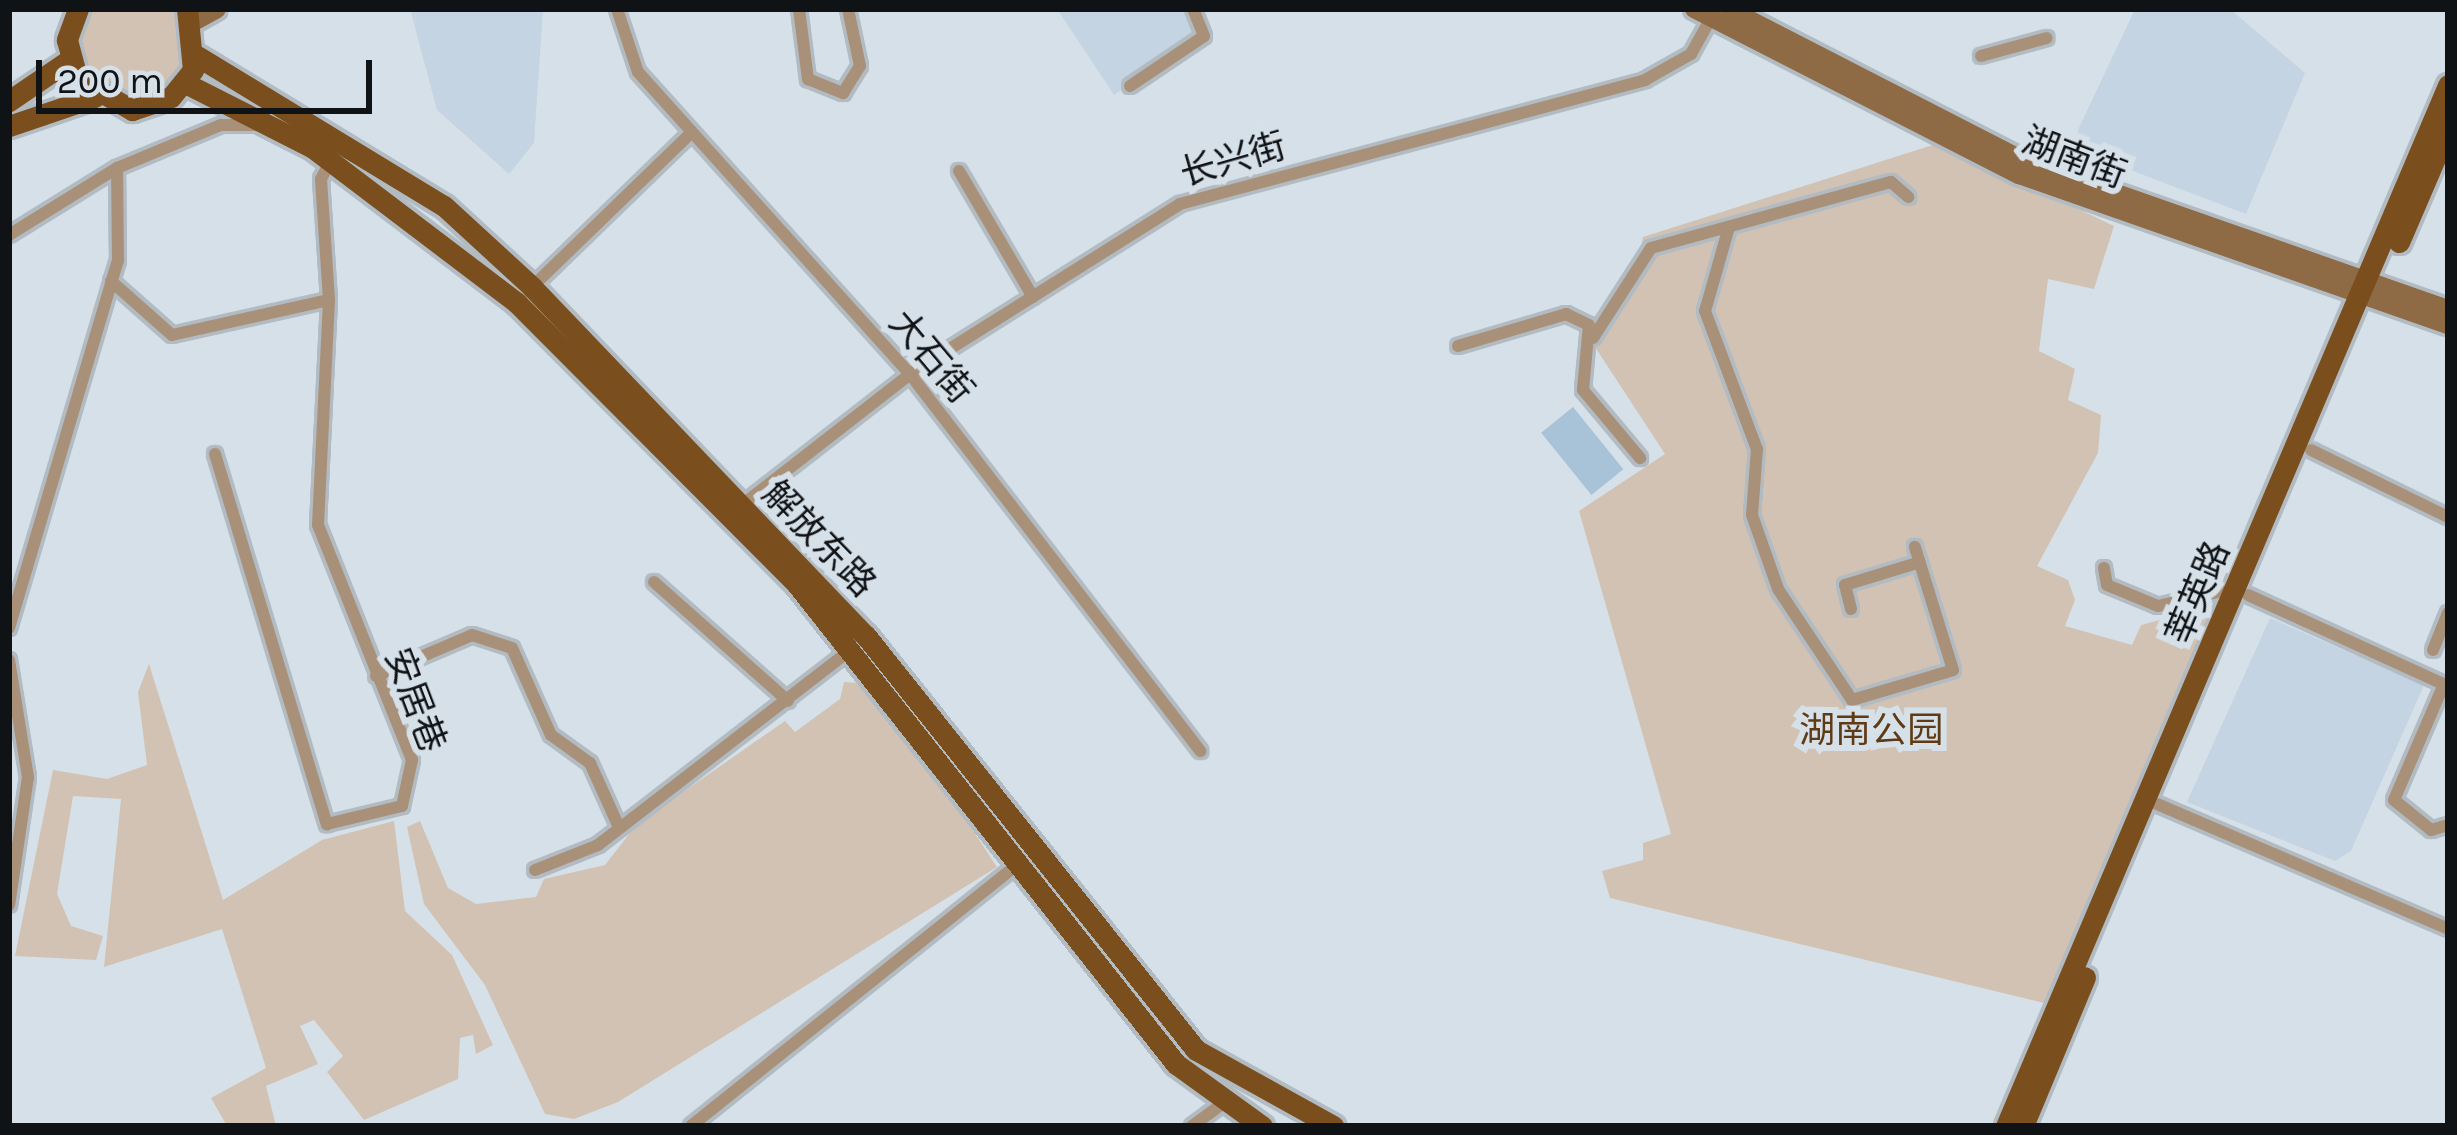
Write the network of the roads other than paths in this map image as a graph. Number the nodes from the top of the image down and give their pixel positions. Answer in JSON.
{"nodes":[{"id":1,"x":78,"y":9,"type":"edge"},
{"id":2,"x":217,"y":9,"type":"edge"},
{"id":3,"x":617,"y":9,"type":"edge"},
{"id":4,"x":799,"y":9,"type":"edge"},
{"id":5,"x":848,"y":9,"type":"edge"},
{"id":6,"x":1193,"y":9,"type":"edge"},
{"id":7,"x":1713,"y":11,"type":"edge"},
{"id":8,"x":191,"y":16,"type":"edge"},
{"id":9,"x":2048,"y":38,"type":"dead end"},
{"id":10,"x":197,"y":56,"type":"junction"},
{"id":11,"x":1981,"y":56,"type":"dead end"},
{"id":12,"x":69,"y":60,"type":"junction"},
{"id":13,"x":185,"y":83,"type":"junction"},
{"id":14,"x":2448,"y":85,"type":"edge"},
{"id":15,"x":1130,"y":86,"type":"dead end"},
{"id":16,"x":94,"y":97,"type":"junction"},
{"id":17,"x":9,"y":101,"type":"edge"},
{"id":18,"x":271,"y":124,"type":"junction"},
{"id":19,"x":9,"y":126,"type":"edge"},
{"id":20,"x":2448,"y":128,"type":"edge"},
{"id":21,"x":691,"y":133,"type":"junction"},
{"id":22,"x":331,"y":160,"type":"junction"},
{"id":23,"x":116,"y":168,"type":"junction"},
{"id":24,"x":959,"y":171,"type":"dead end"},
{"id":25,"x":1908,"y":196,"type":"dead end"},
{"id":26,"x":1729,"y":227,"type":"junction"},
{"id":27,"x":9,"y":235,"type":"edge"},
{"id":28,"x":111,"y":281,"type":"junction"},
{"id":29,"x":532,"y":287,"type":"junction"},
{"id":30,"x":2370,"y":294,"type":"junction"},
{"id":31,"x":1033,"y":297,"type":"junction"},
{"id":32,"x":329,"y":300,"type":"junction"},
{"id":33,"x":2448,"y":309,"type":"edge"},
{"id":34,"x":2448,"y":326,"type":"edge"},
{"id":35,"x":1593,"y":338,"type":"junction"},
{"id":36,"x":1458,"y":346,"type":"dead end"},
{"id":37,"x":910,"y":374,"type":"junction"},
{"id":38,"x":2311,"y":450,"type":"junction"},
{"id":39,"x":215,"y":454,"type":"dead end"},
{"id":40,"x":1640,"y":458,"type":"dead end"},
{"id":41,"x":742,"y":505,"type":"junction"},
{"id":42,"x":2448,"y":517,"type":"edge"},
{"id":43,"x":1915,"y":547,"type":"dead end"},
{"id":44,"x":1920,"y":562,"type":"junction"},
{"id":45,"x":2104,"y":568,"type":"dead end"},
{"id":46,"x":654,"y":582,"type":"dead end"},
{"id":47,"x":2242,"y":592,"type":"junction"},
{"id":48,"x":1851,"y":609,"type":"dead end"},
{"id":49,"x":2448,"y":614,"type":"edge"},
{"id":50,"x":9,"y":628,"type":"edge"},
{"id":51,"x":860,"y":642,"type":"junction"},
{"id":52,"x":2433,"y":650,"type":"dead end"},
{"id":53,"x":9,"y":660,"type":"edge"},
{"id":54,"x":376,"y":676,"type":"junction"},
{"id":55,"x":2446,"y":686,"type":"edge"},
{"id":56,"x":788,"y":701,"type":"junction"},
{"id":57,"x":1200,"y":752,"type":"dead end"},
{"id":58,"x":2157,"y":804,"type":"junction"},
{"id":59,"x":2448,"y":824,"type":"edge"},
{"id":60,"x":618,"y":825,"type":"junction"},
{"id":61,"x":1021,"y":861,"type":"junction"},
{"id":62,"x":535,"y":870,"type":"dead end"},
{"id":63,"x":9,"y":905,"type":"edge"},
{"id":64,"x":2448,"y":928,"type":"edge"},
{"id":65,"x":1222,"y":1104,"type":"junction"},
{"id":66,"x":1250,"y":1123,"type":"edge"},
{"id":67,"x":691,"y":1126,"type":"edge"},
{"id":68,"x":1192,"y":1126,"type":"edge"},
{"id":69,"x":1333,"y":1126,"type":"edge"},
{"id":70,"x":2006,"y":1126,"type":"edge"},
{"id":71,"x":2024,"y":1126,"type":"edge"}],
"edges":[{"from":1,"to":12,"type":"main road"},
{"from":2,"to":8,"type":"main road"},
{"from":3,"to":21,"type":"street","name":"大石街"},
{"from":4,"to":5,"type":"street"},
{"from":6,"to":15,"type":"street"},
{"from":7,"to":30,"type":"main road","name":"湖南街"},
{"from":7,"to":31,"type":"street","name":"长兴街"},
{"from":8,"to":10,"type":"main road"},
{"from":9,"to":11,"type":"street"},
{"from":10,"to":13,"type":"main road"},
{"from":10,"to":29,"type":"main road","name":"解放东路"},
{"from":12,"to":16,"type":"main road"},
{"from":12,"to":17,"type":"main road"},
{"from":13,"to":16,"type":"main road"},
{"from":13,"to":18,"type":"main road","name":"解放东路"},
{"from":14,"to":30,"type":"main road","name":"莘英路"},
{"from":16,"to":19,"type":"main road"},
{"from":18,"to":22,"type":"main road","name":"解放东路"},
{"from":18,"to":23,"type":"street"},
{"from":20,"to":30,"type":"main road","name":"莘英路"},
{"from":21,"to":29,"type":"street"},
{"from":21,"to":37,"type":"street","name":"大石街"},
{"from":22,"to":32,"type":"street"},
{"from":22,"to":51,"type":"main road","name":"解放东路"},
{"from":23,"to":27,"type":"street"},
{"from":23,"to":28,"type":"street"},
{"from":24,"to":31,"type":"street"},
{"from":25,"to":26,"type":"street"},
{"from":26,"to":35,"type":"street"},
{"from":26,"to":44,"type":"street"},
{"from":28,"to":32,"type":"street"},
{"from":28,"to":50,"type":"street"},
{"from":29,"to":41,"type":"main road","name":"解放东路"},
{"from":30,"to":33,"type":"main road","name":"湖南街"},
{"from":30,"to":34,"type":"main road","name":"湖南街"},
{"from":30,"to":38,"type":"main road","name":"莘英路"},
{"from":30,"to":47,"type":"main road","name":"莘英路"},
{"from":31,"to":37,"type":"street","name":"长兴街"},
{"from":32,"to":54,"type":"street","name":"安居巷"},
{"from":35,"to":36,"type":"street"},
{"from":35,"to":40,"type":"street"},
{"from":37,"to":41,"type":"street","name":"长兴街"},
{"from":37,"to":57,"type":"street","name":"大石街"},
{"from":38,"to":42,"type":"street"},
{"from":38,"to":47,"type":"main road","name":"莘英路"},
{"from":39,"to":54,"type":"street","name":"安居巷"},
{"from":41,"to":51,"type":"main road","name":"解放东路"},
{"from":43,"to":44,"type":"street"},
{"from":44,"to":48,"type":"street"},
{"from":45,"to":47,"type":"street"},
{"from":46,"to":56,"type":"street"},
{"from":47,"to":55,"type":"street"},
{"from":47,"to":58,"type":"main road","name":"莘英路"},
{"from":47,"to":70,"type":"main road","name":"莘英路"},
{"from":49,"to":52,"type":"street"},
{"from":51,"to":56,"type":"street"},
{"from":51,"to":61,"type":"main road","name":"解放东路"},
{"from":51,"to":69,"type":"main road","name":"解放东路"},
{"from":53,"to":63,"type":"street"},
{"from":54,"to":60,"type":"street"},
{"from":55,"to":59,"type":"street"},
{"from":56,"to":60,"type":"street"},
{"from":58,"to":64,"type":"street"},
{"from":58,"to":71,"type":"main road","name":"莘英路"},
{"from":60,"to":62,"type":"street"},
{"from":61,"to":65,"type":"main road","name":"解放东路"},
{"from":61,"to":67,"type":"street"},
{"from":65,"to":66,"type":"main road","name":"解放东路"},
{"from":65,"to":68,"type":"street"}]}
